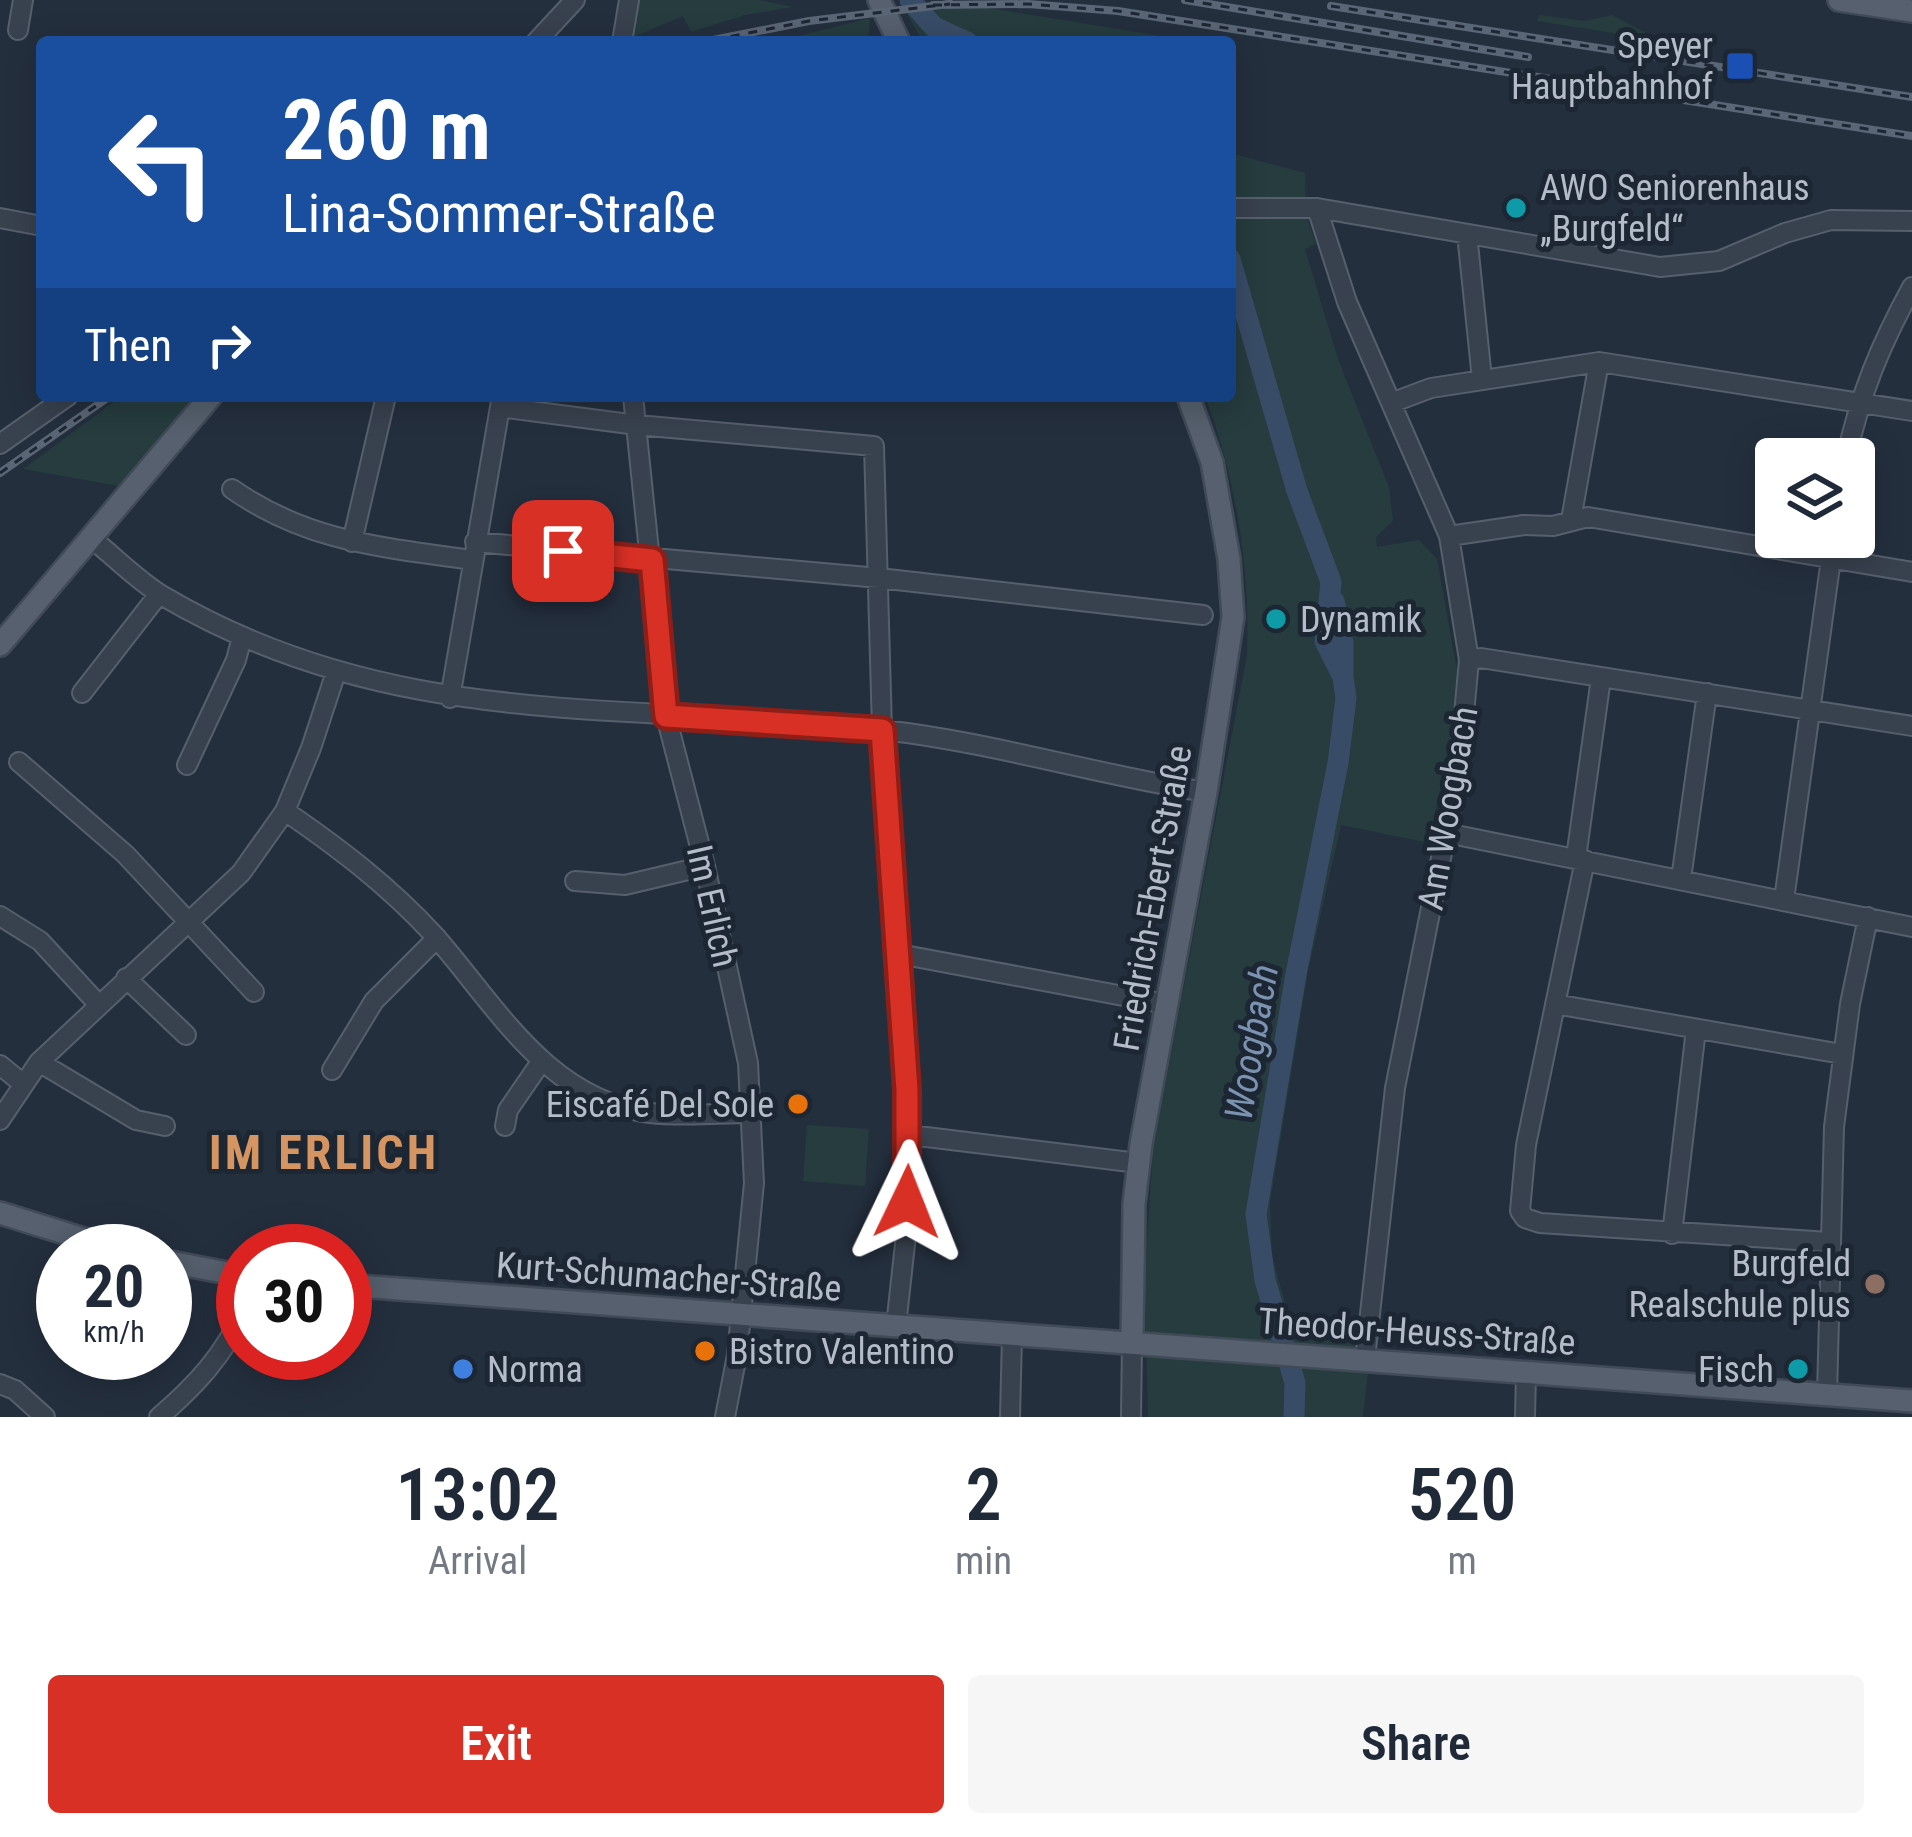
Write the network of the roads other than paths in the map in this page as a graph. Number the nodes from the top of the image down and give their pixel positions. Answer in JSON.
{"nodes":[{"id":1,"x":22,"y":0,"type":"edge"},
{"id":2,"x":575,"y":0,"type":"edge"},
{"id":3,"x":629,"y":0,"type":"edge"},
{"id":4,"x":1839,"y":0,"type":"edge"},
{"id":5,"x":1912,"y":11,"type":"edge"},
{"id":6,"x":18,"y":30,"type":"dead end"},
{"id":7,"x":542,"y":36,"type":"edge"},
{"id":8,"x":623,"y":36,"type":"edge"},
{"id":9,"x":1236,"y":208,"type":"edge"},
{"id":10,"x":1317,"y":208,"type":"junction"},
{"id":11,"x":0,"y":218,"type":"edge"},
{"id":12,"x":1912,"y":220,"type":"edge"},
{"id":13,"x":36,"y":225,"type":"edge"},
{"id":14,"x":1467,"y":234,"type":"junction"},
{"id":15,"x":1912,"y":287,"type":"edge"},
{"id":16,"x":1600,"y":362,"type":"junction"},
{"id":17,"x":1483,"y":380,"type":"junction"},
{"id":18,"x":60,"y":402,"type":"edge"},
{"id":19,"x":206,"y":402,"type":"edge"},
{"id":20,"x":385,"y":402,"type":"edge"},
{"id":21,"x":501,"y":402,"type":"edge"},
{"id":22,"x":634,"y":402,"type":"edge"},
{"id":23,"x":1191,"y":402,"type":"edge"},
{"id":24,"x":1858,"y":402,"type":"junction"},
{"id":25,"x":1391,"y":403,"type":"junction"},
{"id":26,"x":1912,"y":411,"type":"edge"},
{"id":27,"x":637,"y":425,"type":"junction"},
{"id":28,"x":1850,"y":438,"type":"edge"},
{"id":29,"x":0,"y":444,"type":"edge"},
{"id":30,"x":232,"y":489,"type":"dead end"},
{"id":31,"x":1571,"y":520,"type":"junction"},
{"id":32,"x":1449,"y":536,"type":"junction"},
{"id":33,"x":1755,"y":537,"type":"edge"},
{"id":34,"x":92,"y":538,"type":"junction"},
{"id":35,"x":352,"y":542,"type":"junction"},
{"id":36,"x":473,"y":551,"type":"junction"},
{"id":37,"x":1831,"y":558,"type":"edge"},
{"id":38,"x":1868,"y":558,"type":"edge"},
{"id":39,"x":652,"y":560,"type":"junction"},
{"id":40,"x":1912,"y":572,"type":"edge"},
{"id":41,"x":879,"y":578,"type":"junction"},
{"id":42,"x":160,"y":594,"type":"junction"},
{"id":43,"x":1219,"y":616,"type":"junction"},
{"id":44,"x":242,"y":637,"type":"junction"},
{"id":45,"x":0,"y":645,"type":"edge"},
{"id":46,"x":1469,"y":660,"type":"junction"},
{"id":47,"x":336,"y":672,"type":"junction"},
{"id":48,"x":1601,"y":678,"type":"junction"},
{"id":49,"x":82,"y":693,"type":"dead end"},
{"id":50,"x":1707,"y":693,"type":"junction"},
{"id":51,"x":451,"y":698,"type":"junction"},
{"id":52,"x":1810,"y":710,"type":"junction"},
{"id":53,"x":666,"y":716,"type":"junction"},
{"id":54,"x":1912,"y":726,"type":"edge"},
{"id":55,"x":882,"y":730,"type":"junction"},
{"id":56,"x":19,"y":762,"type":"dead end"},
{"id":57,"x":187,"y":765,"type":"dead end"},
{"id":58,"x":1206,"y":792,"type":"junction"},
{"id":59,"x":285,"y":811,"type":"junction"},
{"id":60,"x":1446,"y":833,"type":"junction"},
{"id":61,"x":1580,"y":859,"type":"junction"},
{"id":62,"x":705,"y":866,"type":"junction"},
{"id":63,"x":1681,"y":879,"type":"junction"},
{"id":64,"x":574,"y":881,"type":"dead end"},
{"id":65,"x":1784,"y":900,"type":"junction"},
{"id":66,"x":0,"y":916,"type":"edge"},
{"id":67,"x":1868,"y":917,"type":"junction"},
{"id":68,"x":188,"y":922,"type":"junction"},
{"id":69,"x":1912,"y":926,"type":"edge"},
{"id":70,"x":437,"y":938,"type":"junction"},
{"id":71,"x":899,"y":954,"type":"junction"},
{"id":72,"x":126,"y":978,"type":"junction"},
{"id":73,"x":254,"y":992,"type":"dead end"},
{"id":74,"x":1166,"y":1004,"type":"junction"},
{"id":75,"x":1555,"y":1004,"type":"junction"},
{"id":76,"x":99,"y":1005,"type":"junction"},
{"id":77,"x":1696,"y":1029,"type":"junction"},
{"id":78,"x":186,"y":1035,"type":"dead end"},
{"id":79,"x":1842,"y":1054,"type":"junction"},
{"id":80,"x":39,"y":1062,"type":"junction"},
{"id":81,"x":542,"y":1062,"type":"junction"},
{"id":82,"x":0,"y":1065,"type":"edge"},
{"id":83,"x":332,"y":1070,"type":"dead end"},
{"id":84,"x":22,"y":1083,"type":"junction"},
{"id":85,"x":752,"y":1113,"type":"junction"},
{"id":86,"x":0,"y":1120,"type":"edge"},
{"id":87,"x":165,"y":1126,"type":"dead end"},
{"id":88,"x":505,"y":1126,"type":"dead end"},
{"id":89,"x":910,"y":1135,"type":"junction"},
{"id":90,"x":1138,"y":1163,"type":"junction"},
{"id":91,"x":0,"y":1213,"type":"edge"},
{"id":92,"x":36,"y":1224,"type":"edge"},
{"id":93,"x":1672,"y":1234,"type":"junction"},
{"id":94,"x":1829,"y":1242,"type":"junction"},
{"id":95,"x":372,"y":1287,"type":"edge"},
{"id":96,"x":741,"y":1315,"type":"junction"},
{"id":97,"x":896,"y":1326,"type":"junction"},
{"id":98,"x":1012,"y":1335,"type":"junction"},
{"id":99,"x":1132,"y":1343,"type":"junction"},
{"id":100,"x":216,"y":1358,"type":"edge"},
{"id":101,"x":1365,"y":1359,"type":"junction"},
{"id":102,"x":1526,"y":1372,"type":"junction"},
{"id":103,"x":0,"y":1384,"type":"edge"},
{"id":104,"x":1827,"y":1395,"type":"junction"},
{"id":105,"x":1912,"y":1402,"type":"edge"},
{"id":106,"x":161,"y":1416,"type":"edge"},
{"id":107,"x":45,"y":1417,"type":"edge"},
{"id":108,"x":724,"y":1417,"type":"edge"},
{"id":109,"x":1010,"y":1417,"type":"edge"},
{"id":110,"x":1131,"y":1417,"type":"edge"},
{"id":111,"x":1525,"y":1417,"type":"edge"}],
"edges":[{"from":1,"to":6,"type":"street"},
{"from":2,"to":7,"type":"street"},
{"from":3,"to":8,"type":"street"},
{"from":4,"to":5,"type":"main road"},
{"from":9,"to":10,"type":"street"},
{"from":10,"to":14,"type":"street"},
{"from":10,"to":25,"type":"street","name":"Am Woogbach"},
{"from":11,"to":13,"type":"street"},
{"from":12,"to":14,"type":"street"},
{"from":14,"to":17,"type":"street"},
{"from":15,"to":24,"type":"street"},
{"from":16,"to":17,"type":"street"},
{"from":16,"to":24,"type":"street"},
{"from":16,"to":31,"type":"street"},
{"from":17,"to":25,"type":"street"},
{"from":18,"to":29,"type":"street"},
{"from":19,"to":34,"type":"main road"},
{"from":20,"to":35,"type":"street"},
{"from":21,"to":27,"type":"street"},
{"from":21,"to":36,"type":"street"},
{"from":22,"to":27,"type":"street","name":"Im Erlich"},
{"from":23,"to":43,"type":"main road","name":"Friedrich-Ebert-Straße"},
{"from":24,"to":26,"type":"street"},
{"from":24,"to":28,"type":"street"},
{"from":25,"to":32,"type":"street","name":"Am Woogbach"},
{"from":27,"to":39,"type":"street","name":"Im Erlich"},
{"from":27,"to":41,"type":"street"},
{"from":30,"to":35,"type":"street"},
{"from":31,"to":32,"type":"street"},
{"from":31,"to":33,"type":"street"},
{"from":32,"to":46,"type":"street","name":"Am Woogbach"},
{"from":34,"to":42,"type":"street"},
{"from":34,"to":45,"type":"main road"},
{"from":35,"to":36,"type":"street"},
{"from":36,"to":39,"type":"street"},
{"from":36,"to":51,"type":"street"},
{"from":37,"to":52,"type":"street"},
{"from":38,"to":40,"type":"street"},
{"from":39,"to":41,"type":"street"},
{"from":39,"to":53,"type":"street","name":"Im Erlich"},
{"from":41,"to":43,"type":"street"},
{"from":41,"to":55,"type":"street"},
{"from":42,"to":44,"type":"street"},
{"from":42,"to":49,"type":"street"},
{"from":43,"to":58,"type":"main road","name":"Friedrich-Ebert-Straße"},
{"from":44,"to":47,"type":"street"},
{"from":44,"to":57,"type":"street"},
{"from":46,"to":48,"type":"street"},
{"from":46,"to":60,"type":"street","name":"Am Woogbach"},
{"from":47,"to":51,"type":"street"},
{"from":47,"to":59,"type":"street"},
{"from":48,"to":50,"type":"street"},
{"from":48,"to":61,"type":"street"},
{"from":50,"to":52,"type":"street"},
{"from":50,"to":63,"type":"street"},
{"from":51,"to":53,"type":"street"},
{"from":52,"to":54,"type":"street"},
{"from":52,"to":65,"type":"street"},
{"from":53,"to":55,"type":"street"},
{"from":53,"to":62,"type":"street","name":"Im Erlich"},
{"from":55,"to":58,"type":"street"},
{"from":55,"to":71,"type":"street"},
{"from":56,"to":68,"type":"street"},
{"from":58,"to":74,"type":"main road","name":"Friedrich-Ebert-Straße"},
{"from":59,"to":68,"type":"street"},
{"from":59,"to":70,"type":"street"},
{"from":60,"to":61,"type":"street"},
{"from":60,"to":101,"type":"street","name":"Am Woogbach"},
{"from":61,"to":63,"type":"street"},
{"from":61,"to":75,"type":"street"},
{"from":62,"to":64,"type":"street"},
{"from":62,"to":85,"type":"street","name":"Im Erlich"},
{"from":63,"to":65,"type":"street"},
{"from":65,"to":67,"type":"street"},
{"from":66,"to":76,"type":"street"},
{"from":67,"to":69,"type":"street"},
{"from":67,"to":79,"type":"street"},
{"from":68,"to":72,"type":"street"},
{"from":68,"to":73,"type":"street"},
{"from":70,"to":81,"type":"street"},
{"from":70,"to":83,"type":"street"},
{"from":71,"to":74,"type":"street"},
{"from":71,"to":89,"type":"street"},
{"from":72,"to":76,"type":"street"},
{"from":72,"to":78,"type":"street"},
{"from":74,"to":90,"type":"main road","name":"Friedrich-Ebert-Straße"},
{"from":75,"to":77,"type":"street"},
{"from":75,"to":93,"type":"street"},
{"from":76,"to":80,"type":"street"},
{"from":77,"to":79,"type":"street"},
{"from":77,"to":93,"type":"street"},
{"from":79,"to":94,"type":"street"},
{"from":80,"to":84,"type":"street"},
{"from":80,"to":87,"type":"street"},
{"from":81,"to":85,"type":"street"},
{"from":81,"to":88,"type":"street"},
{"from":82,"to":84,"type":"street"},
{"from":84,"to":86,"type":"street"},
{"from":85,"to":96,"type":"street","name":"Im Erlich"},
{"from":89,"to":90,"type":"street"},
{"from":89,"to":97,"type":"street"},
{"from":90,"to":99,"type":"main road","name":"Friedrich-Ebert-Straße"},
{"from":91,"to":92,"type":"main road"},
{"from":93,"to":94,"type":"street"},
{"from":94,"to":104,"type":"street"},
{"from":95,"to":96,"type":"main road","name":"Kurt-Schumacher-Straße"},
{"from":96,"to":97,"type":"main road","name":"Kurt-Schumacher-Straße"},
{"from":96,"to":108,"type":"street","name":"Im Erlich"},
{"from":97,"to":98,"type":"main road","name":"Kurt-Schumacher-Straße"},
{"from":98,"to":99,"type":"main road","name":"Kurt-Schumacher-Straße"},
{"from":98,"to":109,"type":"street"},
{"from":99,"to":101,"type":"main road","name":"Theodor-Heuss-Straße"},
{"from":99,"to":110,"type":"street","name":"Friedrich-Ebert-Straße"},
{"from":100,"to":106,"type":"street"},
{"from":101,"to":102,"type":"main road","name":"Theodor-Heuss-Straße"},
{"from":102,"to":104,"type":"main road","name":"Theodor-Heuss-Straße"},
{"from":102,"to":111,"type":"street"},
{"from":103,"to":107,"type":"street"},
{"from":104,"to":105,"type":"main road","name":"Theodor-Heuss-Straße"}]}
